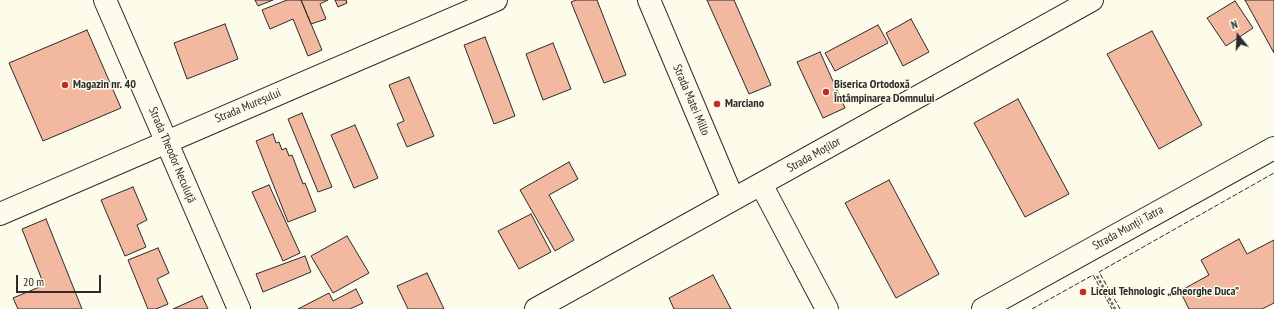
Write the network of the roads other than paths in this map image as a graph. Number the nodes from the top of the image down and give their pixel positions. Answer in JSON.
{"nodes":[{"id":1,"x":105,"y":0,"type":"edge"},
{"id":2,"x":496,"y":0,"type":"edge"},
{"id":3,"x":649,"y":0,"type":"edge"},
{"id":4,"x":1092,"y":0,"type":"edge"},
{"id":5,"x":166,"y":142,"type":"junction"},
{"id":6,"x":1274,"y":148,"type":"edge"},
{"id":7,"x":761,"y":184,"type":"junction"},
{"id":8,"x":733,"y":199,"type":"junction"},
{"id":9,"x":0,"y":214,"type":"edge"},
{"id":10,"x":239,"y":309,"type":"edge"},
{"id":11,"x":536,"y":309,"type":"edge"},
{"id":12,"x":827,"y":309,"type":"edge"},
{"id":13,"x":983,"y":309,"type":"edge"}],
"edges":[{"from":1,"to":5,"type":"street","name":"Strada Theodor Neculuță"},
{"from":2,"to":5,"type":"street","name":"Strada Mureșului"},
{"from":3,"to":8,"type":"street","name":"Strada Matei Millo"},
{"from":4,"to":7,"type":"street","name":"Strada Moților"},
{"from":5,"to":9,"type":"street","name":"Strada Mureșului"},
{"from":5,"to":10,"type":"street","name":"Strada Theodor Neculuță"},
{"from":6,"to":13,"type":"street","name":"Strada Munții Tatra"},
{"from":7,"to":8,"type":"street","name":"Strada Moților"},
{"from":7,"to":12,"type":"street"},
{"from":8,"to":11,"type":"street","name":"Strada Moților"}]}
